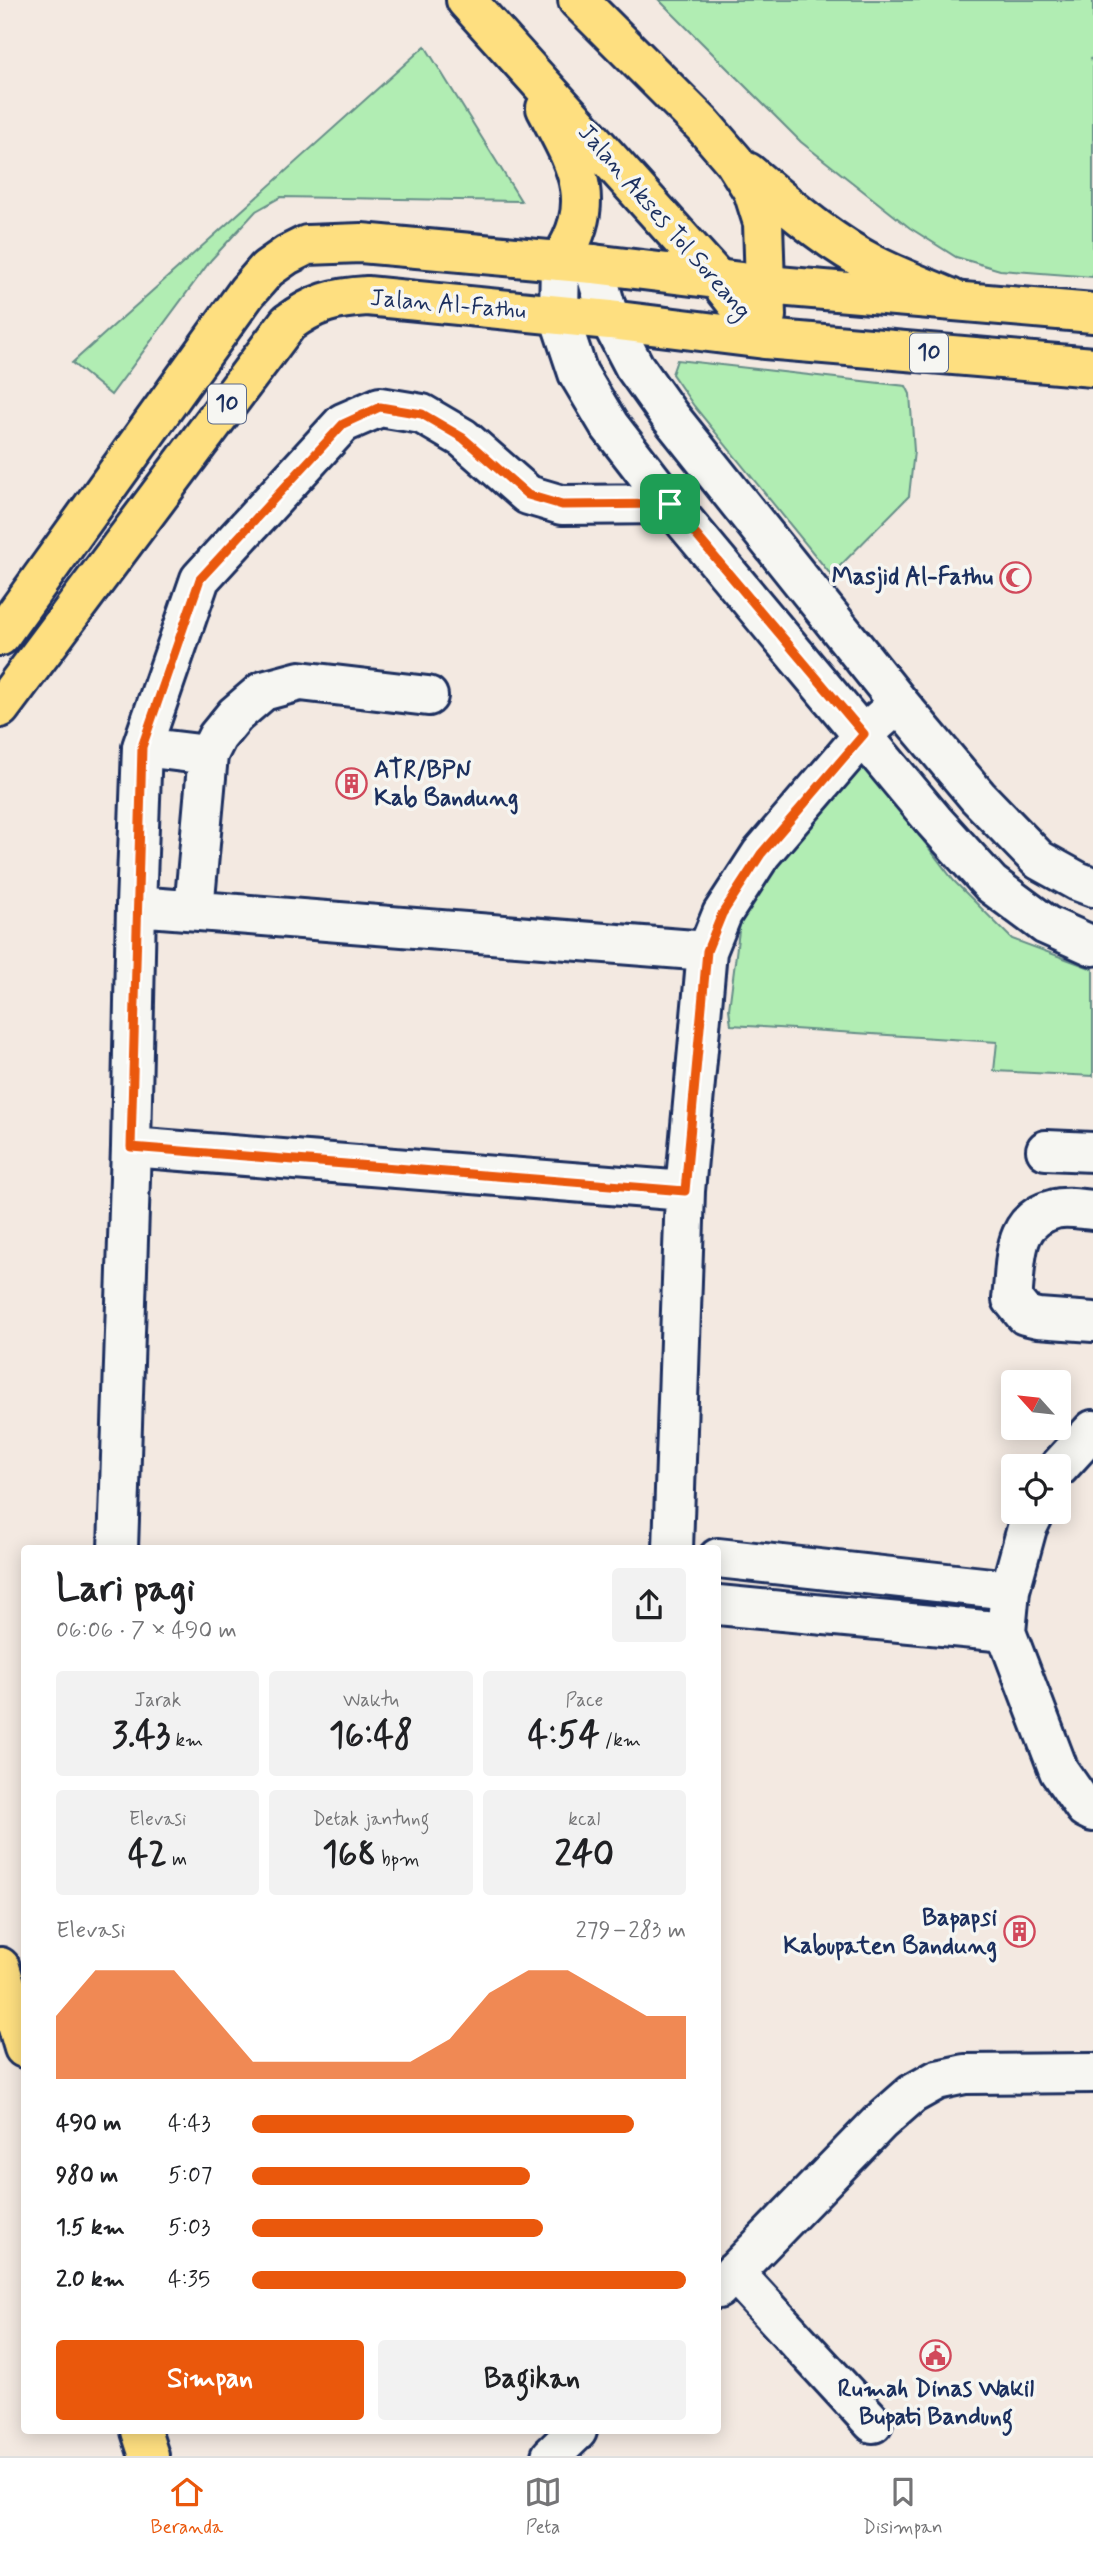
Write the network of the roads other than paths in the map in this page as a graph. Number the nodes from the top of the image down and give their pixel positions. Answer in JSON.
{"nodes":[{"id":1,"x":466,"y":0,"type":"edge"},
{"id":2,"x":578,"y":0,"type":"edge"},
{"id":3,"x":519,"y":57,"type":"junction"},
{"id":4,"x":734,"y":162,"type":"junction"},
{"id":5,"x":577,"y":263,"type":"junction"},
{"id":6,"x":719,"y":281,"type":"junction"},
{"id":7,"x":766,"y":285,"type":"junction"},
{"id":8,"x":959,"y":302,"type":"junction"},
{"id":9,"x":1093,"y":313,"type":"edge"},
{"id":10,"x":559,"y":316,"type":"junction"},
{"id":11,"x":610,"y":320,"type":"junction"},
{"id":12,"x":765,"y":340,"type":"junction"},
{"id":13,"x":1093,"y":368,"type":"edge"},
{"id":14,"x":670,"y":504,"type":"junction"},
{"id":15,"x":0,"y":636,"type":"edge"},
{"id":16,"x":428,"y":696,"type":"dead end"},
{"id":17,"x":899,"y":703,"type":"junction"},
{"id":18,"x":0,"y":708,"type":"edge"},
{"id":19,"x":864,"y":734,"type":"junction"},
{"id":20,"x":142,"y":747,"type":"junction"},
{"id":21,"x":208,"y":755,"type":"junction"},
{"id":22,"x":1093,"y":887,"type":"edge"},
{"id":23,"x":136,"y":906,"type":"junction"},
{"id":24,"x":194,"y":910,"type":"junction"},
{"id":25,"x":1093,"y":946,"type":"edge"},
{"id":26,"x":707,"y":951,"type":"junction"},
{"id":27,"x":131,"y":1147,"type":"junction"},
{"id":28,"x":1046,"y":1150,"type":"dead end"},
{"id":29,"x":1093,"y":1152,"type":"edge"},
{"id":30,"x":685,"y":1191,"type":"junction"},
{"id":31,"x":1093,"y":1210,"type":"edge"},
{"id":32,"x":1093,"y":1322,"type":"edge"},
{"id":33,"x":1093,"y":1430,"type":"edge"},
{"id":34,"x":1071,"y":1454,"type":"edge"},
{"id":35,"x":1029,"y":1524,"type":"edge"},
{"id":36,"x":118,"y":1545,"type":"edge"},
{"id":37,"x":673,"y":1545,"type":"edge"},
{"id":38,"x":721,"y":1558,"type":"edge"},
{"id":39,"x":1010,"y":1590,"type":"junction"},
{"id":40,"x":721,"y":1605,"type":"edge"},
{"id":41,"x":1006,"y":1632,"type":"junction"},
{"id":42,"x":1093,"y":1812,"type":"edge"},
{"id":43,"x":0,"y":1967,"type":"edge"},
{"id":44,"x":21,"y":2038,"type":"edge"},
{"id":45,"x":1091,"y":2079,"type":"edge"},
{"id":46,"x":726,"y":2280,"type":"edge"},
{"id":47,"x":873,"y":2423,"type":"dead end"},
{"id":48,"x":142,"y":2434,"type":"edge"},
{"id":49,"x":574,"y":2434,"type":"edge"},
{"id":50,"x":149,"y":2456,"type":"edge"},
{"id":51,"x":551,"y":2456,"type":"edge"}],
"edges":[{"from":1,"to":3,"type":"main road","name":"Jalan Akses Tol Soreang"},
{"from":2,"to":4,"type":"main road","name":"Jalan Akses Tol Soreang"},
{"from":3,"to":5,"type":"main road"},
{"from":3,"to":6,"type":"main road","name":"Jalan Akses Tol Soreang"},
{"from":4,"to":7,"type":"main road","name":"Jalan Akses Tol Soreang"},
{"from":4,"to":8,"type":"main road","name":"Jalan Akses Tol Soreang"},
{"from":5,"to":6,"type":"main road","number":"10"},
{"from":5,"to":10,"type":"street"},
{"from":5,"to":11,"type":"street"},
{"from":5,"to":15,"type":"main road","number":"10"},
{"from":6,"to":7,"type":"main road"},
{"from":6,"to":12,"type":"main road","name":"Jalan Akses Tol Soreang"},
{"from":7,"to":8,"type":"main road","number":"10"},
{"from":7,"to":12,"type":"main road","name":"Jalan Akses Tol Soreang"},
{"from":8,"to":9,"type":"main road","number":"10"},
{"from":10,"to":11,"type":"main road","name":"Jalan Al-Fathu","number":"10"},
{"from":10,"to":14,"type":"street"},
{"from":10,"to":18,"type":"main road","name":"Jalan Al-Fathu","number":"10"},
{"from":11,"to":12,"type":"main road","name":"Jalan Al-Fathu","number":"10"},
{"from":11,"to":17,"type":"street"},
{"from":12,"to":13,"type":"main road","name":"Jalan Al-Fathu","number":"10"},
{"from":14,"to":19,"type":"street"},
{"from":14,"to":20,"type":"street"},
{"from":16,"to":21,"type":"street"},
{"from":17,"to":19,"type":"street"},
{"from":17,"to":22,"type":"street"},
{"from":19,"to":25,"type":"street"},
{"from":19,"to":26,"type":"street"},
{"from":20,"to":21,"type":"street"},
{"from":20,"to":23,"type":"street"},
{"from":21,"to":24,"type":"street"},
{"from":23,"to":24,"type":"street"},
{"from":23,"to":27,"type":"street"},
{"from":24,"to":26,"type":"street"},
{"from":26,"to":30,"type":"street"},
{"from":27,"to":30,"type":"street"},
{"from":27,"to":36,"type":"street"},
{"from":28,"to":29,"type":"street"},
{"from":30,"to":37,"type":"street"},
{"from":31,"to":32,"type":"street"},
{"from":33,"to":34,"type":"street"},
{"from":35,"to":39,"type":"street"},
{"from":38,"to":39,"type":"street"},
{"from":39,"to":41,"type":"street"},
{"from":40,"to":41,"type":"street"},
{"from":41,"to":42,"type":"street"},
{"from":43,"to":44,"type":"main road"},
{"from":45,"to":46,"type":"street"},
{"from":46,"to":47,"type":"street"},
{"from":48,"to":50,"type":"main road"},
{"from":49,"to":51,"type":"street"}]}
